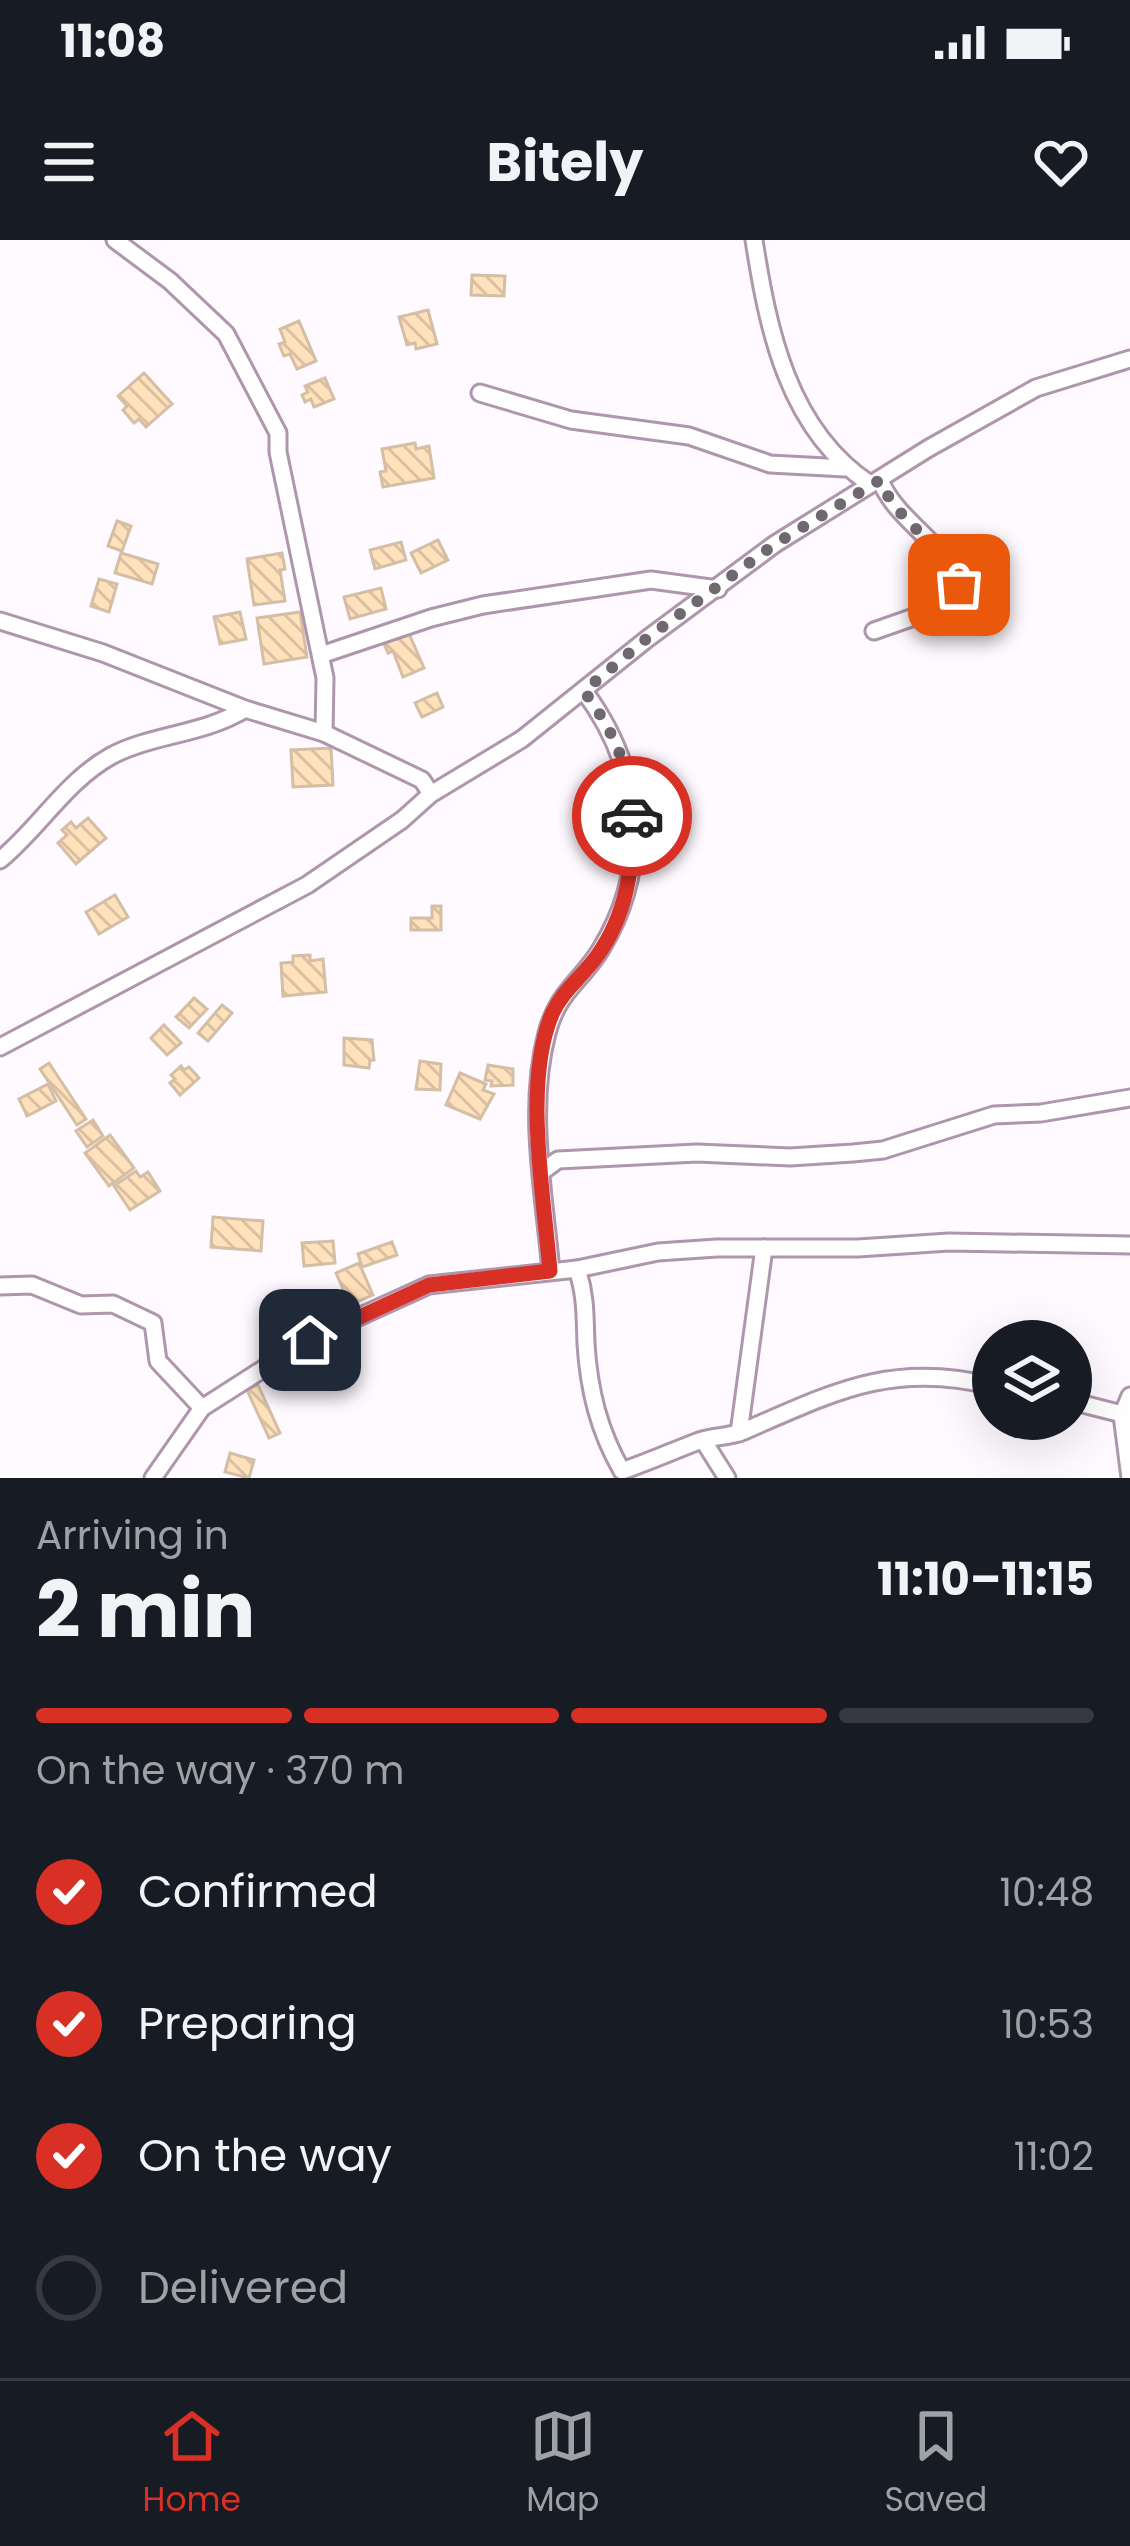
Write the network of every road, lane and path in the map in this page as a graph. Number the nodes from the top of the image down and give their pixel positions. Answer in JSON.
{"nodes":[{"id":1,"x":115,"y":240,"type":"edge"},
{"id":2,"x":754,"y":240,"type":"edge"},
{"id":3,"x":1130,"y":359,"type":"edge"},
{"id":4,"x":480,"y":393,"type":"dead end"},
{"id":5,"x":845,"y":468,"type":"junction"},
{"id":6,"x":875,"y":482,"type":"junction"},
{"id":7,"x":718,"y":589,"type":"junction"},
{"id":8,"x":0,"y":621,"type":"edge"},
{"id":9,"x":874,"y":632,"type":"dead end"},
{"id":10,"x":321,"y":655,"type":"junction"},
{"id":11,"x":584,"y":691,"type":"junction"},
{"id":12,"x":245,"y":709,"type":"junction"},
{"id":13,"x":324,"y":733,"type":"junction"},
{"id":14,"x":430,"y":794,"type":"junction"},
{"id":15,"x":0,"y":860,"type":"edge"},
{"id":16,"x":0,"y":1047,"type":"edge"},
{"id":17,"x":1130,"y":1098,"type":"edge"},
{"id":18,"x":543,"y":1171,"type":"junction"},
{"id":19,"x":1130,"y":1245,"type":"edge"},
{"id":20,"x":764,"y":1248,"type":"junction"},
{"id":21,"x":577,"y":1269,"type":"junction"},
{"id":22,"x":550,"y":1271,"type":"junction"},
{"id":23,"x":0,"y":1286,"type":"edge"},
{"id":24,"x":972,"y":1382,"type":"edge"},
{"id":25,"x":1130,"y":1396,"type":"edge"},
{"id":26,"x":1092,"y":1406,"type":"edge"},
{"id":27,"x":202,"y":1408,"type":"junction"},
{"id":28,"x":1126,"y":1415,"type":"edge"},
{"id":29,"x":739,"y":1433,"type":"junction"},
{"id":30,"x":703,"y":1440,"type":"junction"},
{"id":31,"x":153,"y":1478,"type":"edge"},
{"id":32,"x":727,"y":1478,"type":"edge"},
{"id":33,"x":1130,"y":1478,"type":"edge"}],
"edges":[{"from":1,"to":10,"type":"street"},
{"from":2,"to":5,"type":"street"},
{"from":3,"to":6,"type":"street"},
{"from":4,"to":5,"type":"street"},
{"from":5,"to":6,"type":"street"},
{"from":6,"to":7,"type":"street"},
{"from":6,"to":9,"type":"street"},
{"from":7,"to":10,"type":"street"},
{"from":7,"to":11,"type":"street"},
{"from":8,"to":12,"type":"street"},
{"from":10,"to":13,"type":"street"},
{"from":11,"to":14,"type":"street"},
{"from":11,"to":18,"type":"street"},
{"from":12,"to":13,"type":"street"},
{"from":12,"to":15,"type":"street"},
{"from":13,"to":14,"type":"street"},
{"from":14,"to":16,"type":"street"},
{"from":17,"to":18,"type":"street"},
{"from":18,"to":22,"type":"street"},
{"from":19,"to":20,"type":"street"},
{"from":20,"to":21,"type":"street"},
{"from":20,"to":29,"type":"street"},
{"from":21,"to":22,"type":"street"},
{"from":21,"to":30,"type":"street"},
{"from":22,"to":27,"type":"street"},
{"from":23,"to":27,"type":"street"},
{"from":24,"to":29,"type":"street"},
{"from":25,"to":28,"type":"street"},
{"from":26,"to":28,"type":"street"},
{"from":27,"to":31,"type":"street"},
{"from":28,"to":33,"type":"street"},
{"from":29,"to":30,"type":"street"},
{"from":30,"to":32,"type":"street"}]}
